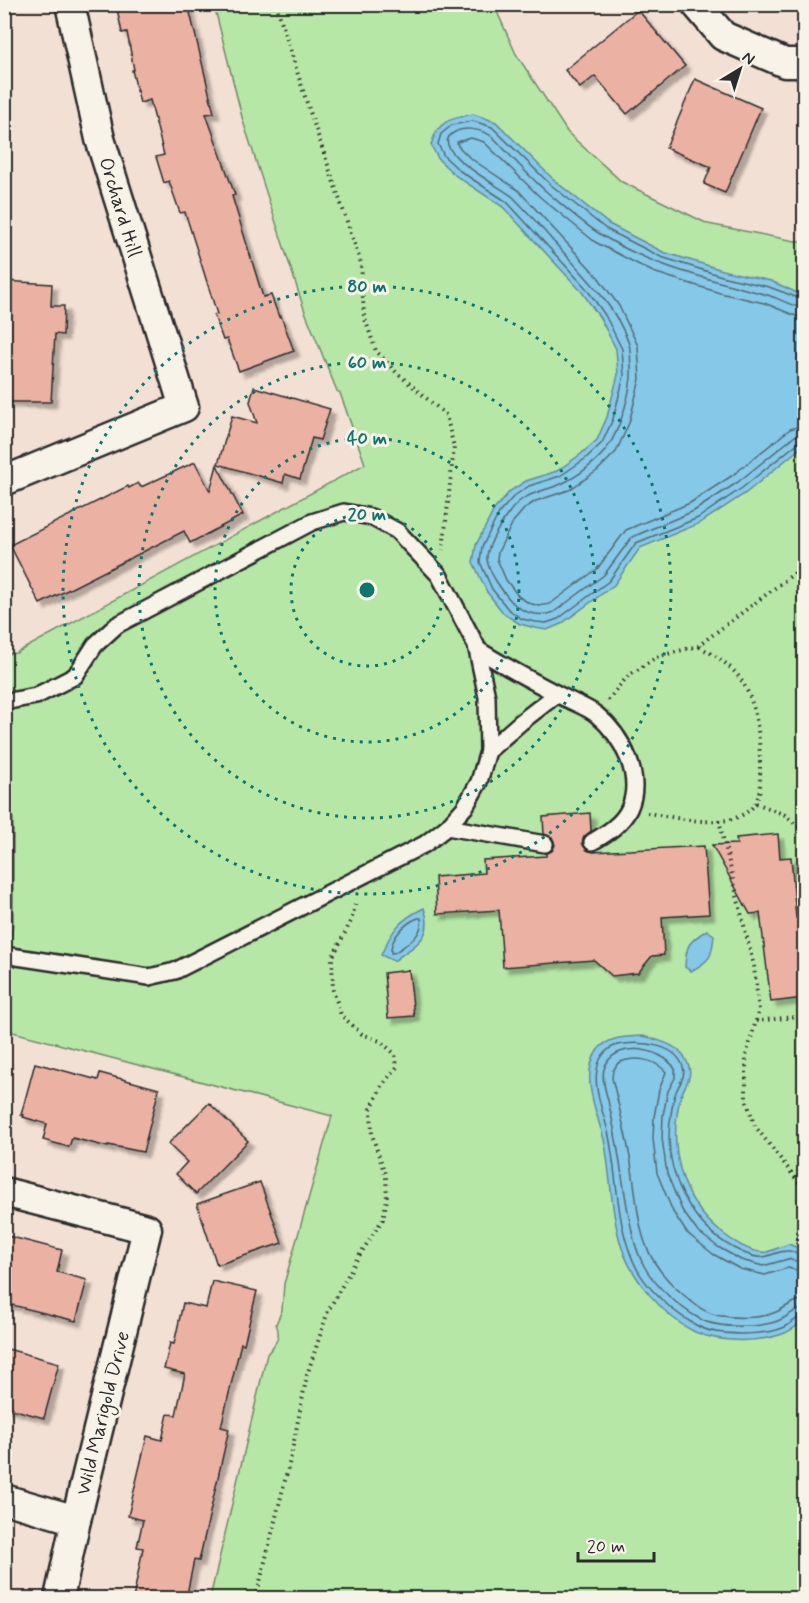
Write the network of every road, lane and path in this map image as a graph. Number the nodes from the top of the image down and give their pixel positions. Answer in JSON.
{"nodes":[{"id":1,"x":70,"y":4,"type":"edge"},
{"id":2,"x":276,"y":4,"type":"edge"},
{"id":3,"x":696,"y":4,"type":"edge"},
{"id":4,"x":795,"y":63,"type":"edge"},
{"id":5,"x":4,"y":481,"type":"edge"},
{"id":6,"x":804,"y":566,"type":"edge"},
{"id":7,"x":439,"y":575,"type":"junction"},
{"id":8,"x":698,"y":646,"type":"junction"},
{"id":9,"x":477,"y":649,"type":"junction"},
{"id":10,"x":557,"y":694,"type":"junction"},
{"id":11,"x":4,"y":702,"type":"edge"},
{"id":12,"x":596,"y":714,"type":"junction"},
{"id":13,"x":488,"y":751,"type":"junction"},
{"id":14,"x":756,"y":803,"type":"junction"},
{"id":15,"x":629,"y":810,"type":"junction"},
{"id":16,"x":719,"y":820,"type":"junction"},
{"id":17,"x":447,"y":827,"type":"junction"},
{"id":18,"x":804,"y":832,"type":"edge"},
{"id":19,"x":592,"y":842,"type":"dead end"},
{"id":20,"x":545,"y":844,"type":"dead end"},
{"id":21,"x":353,"y":880,"type":"junction"},
{"id":22,"x":4,"y":955,"type":"edge"},
{"id":23,"x":804,"y":1016,"type":"edge"},
{"id":24,"x":756,"y":1021,"type":"junction"},
{"id":25,"x":804,"y":1189,"type":"edge"},
{"id":26,"x":4,"y":1192,"type":"edge"},
{"id":27,"x":4,"y":1498,"type":"edge"},
{"id":28,"x":76,"y":1520,"type":"junction"},
{"id":29,"x":59,"y":1599,"type":"edge"},
{"id":30,"x":256,"y":1599,"type":"edge"}],
"edges":[{"from":1,"to":5,"type":"street","name":"Orchard Hill"},
{"from":2,"to":7,"type":"path"},
{"from":3,"to":4,"type":"street"},
{"from":6,"to":8,"type":"path"},
{"from":7,"to":9,"type":"lane"},
{"from":7,"to":11,"type":"lane"},
{"from":8,"to":12,"type":"path"},
{"from":8,"to":14,"type":"path"},
{"from":9,"to":10,"type":"lane"},
{"from":9,"to":13,"type":"lane"},
{"from":10,"to":12,"type":"lane"},
{"from":10,"to":13,"type":"lane"},
{"from":12,"to":15,"type":"lane"},
{"from":13,"to":17,"type":"lane"},
{"from":14,"to":16,"type":"path"},
{"from":14,"to":18,"type":"path"},
{"from":15,"to":16,"type":"path"},
{"from":15,"to":19,"type":"lane"},
{"from":16,"to":24,"type":"path"},
{"from":17,"to":20,"type":"lane"},
{"from":17,"to":21,"type":"lane"},
{"from":21,"to":22,"type":"lane"},
{"from":21,"to":30,"type":"path"},
{"from":23,"to":24,"type":"path"},
{"from":24,"to":25,"type":"path"},
{"from":26,"to":28,"type":"street","name":"Wild Marigold Drive"},
{"from":27,"to":28,"type":"street"},
{"from":28,"to":29,"type":"street","name":"Wild Marigold Drive"}]}
